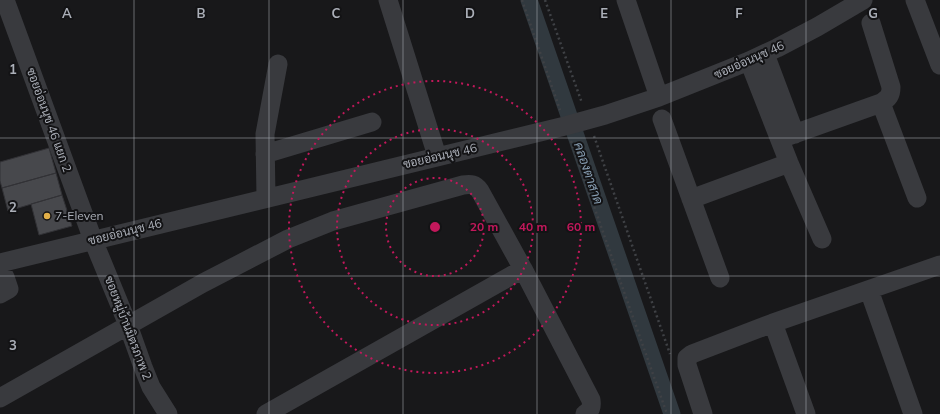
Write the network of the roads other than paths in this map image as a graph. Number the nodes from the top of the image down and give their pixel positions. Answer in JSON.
{"nodes":[{"id":1,"x":5,"y":0,"type":"edge"},
{"id":2,"x":388,"y":0,"type":"edge"},
{"id":3,"x":626,"y":0,"type":"edge"},
{"id":4,"x":863,"y":0,"type":"edge"},
{"id":5,"x":915,"y":0,"type":"edge"},
{"id":6,"x":871,"y":23,"type":"dead end"},
{"id":7,"x":757,"y":58,"type":"junction"},
{"id":8,"x":278,"y":64,"type":"dead end"},
{"id":9,"x":940,"y":65,"type":"edge"},
{"id":10,"x":659,"y":97,"type":"junction"},
{"id":11,"x":881,"y":103,"type":"junction"},
{"id":12,"x":662,"y":119,"type":"dead end"},
{"id":13,"x":372,"y":122,"type":"dead end"},
{"id":14,"x":787,"y":136,"type":"junction"},
{"id":15,"x":265,"y":154,"type":"junction"},
{"id":16,"x":437,"y":156,"type":"junction"},
{"id":17,"x":789,"y":163,"type":"junction"},
{"id":18,"x":266,"y":198,"type":"junction"},
{"id":19,"x":917,"y":198,"type":"dead end"},
{"id":20,"x":691,"y":199,"type":"junction"},
{"id":21,"x":822,"y":239,"type":"dead end"},
{"id":22,"x":93,"y":240,"type":"junction"},
{"id":23,"x":0,"y":263,"type":"edge"},
{"id":24,"x":940,"y":266,"type":"edge"},
{"id":25,"x":523,"y":269,"type":"junction"},
{"id":26,"x":0,"y":278,"type":"edge"},
{"id":27,"x":720,"y":278,"type":"dead end"},
{"id":28,"x":868,"y":290,"type":"junction"},
{"id":29,"x":0,"y":294,"type":"edge"},
{"id":30,"x":774,"y":323,"type":"junction"},
{"id":31,"x":128,"y":325,"type":"junction"},
{"id":32,"x":0,"y":398,"type":"edge"},
{"id":33,"x":168,"y":414,"type":"edge"},
{"id":34,"x":266,"y":414,"type":"edge"},
{"id":35,"x":585,"y":414,"type":"edge"},
{"id":36,"x":704,"y":414,"type":"edge"},
{"id":37,"x":806,"y":414,"type":"edge"},
{"id":38,"x":913,"y":414,"type":"edge"}],
"edges":[{"from":1,"to":22,"type":"street","name":"ซอยอ่อนนุช 46 แยก 2"},
{"from":2,"to":16,"type":"street"},
{"from":3,"to":10,"type":"street"},
{"from":4,"to":7,"type":"street","name":"ซอยอ่อนนุช 46"},
{"from":5,"to":9,"type":"street"},
{"from":6,"to":11,"type":"street"},
{"from":7,"to":10,"type":"street","name":"ซอยอ่อนนุช 46"},
{"from":7,"to":14,"type":"street"},
{"from":8,"to":15,"type":"street"},
{"from":10,"to":16,"type":"street","name":"ซอยอ่อนนุช 46"},
{"from":11,"to":14,"type":"street"},
{"from":11,"to":19,"type":"street"},
{"from":12,"to":20,"type":"street"},
{"from":13,"to":15,"type":"street"},
{"from":14,"to":17,"type":"street"},
{"from":15,"to":18,"type":"street"},
{"from":16,"to":18,"type":"street","name":"ซอยอ่อนนุช 46"},
{"from":17,"to":20,"type":"street"},
{"from":17,"to":21,"type":"street"},
{"from":18,"to":22,"type":"street","name":"ซอยอ่อนนุช 46"},
{"from":20,"to":27,"type":"street"},
{"from":22,"to":23,"type":"street","name":"ซอยอ่อนนุช 46"},
{"from":22,"to":31,"type":"street","name":"ซอยหมู่บ้านมิตรภาพ 2"},
{"from":24,"to":28,"type":"street"},
{"from":25,"to":31,"type":"street"},
{"from":25,"to":34,"type":"street"},
{"from":25,"to":35,"type":"street"},
{"from":26,"to":29,"type":"street"},
{"from":28,"to":30,"type":"street"},
{"from":28,"to":38,"type":"street"},
{"from":30,"to":36,"type":"street"},
{"from":30,"to":37,"type":"street"},
{"from":31,"to":32,"type":"street"},
{"from":31,"to":33,"type":"street","name":"ซอยหมู่บ้านมิตรภาพ 2"}]}
